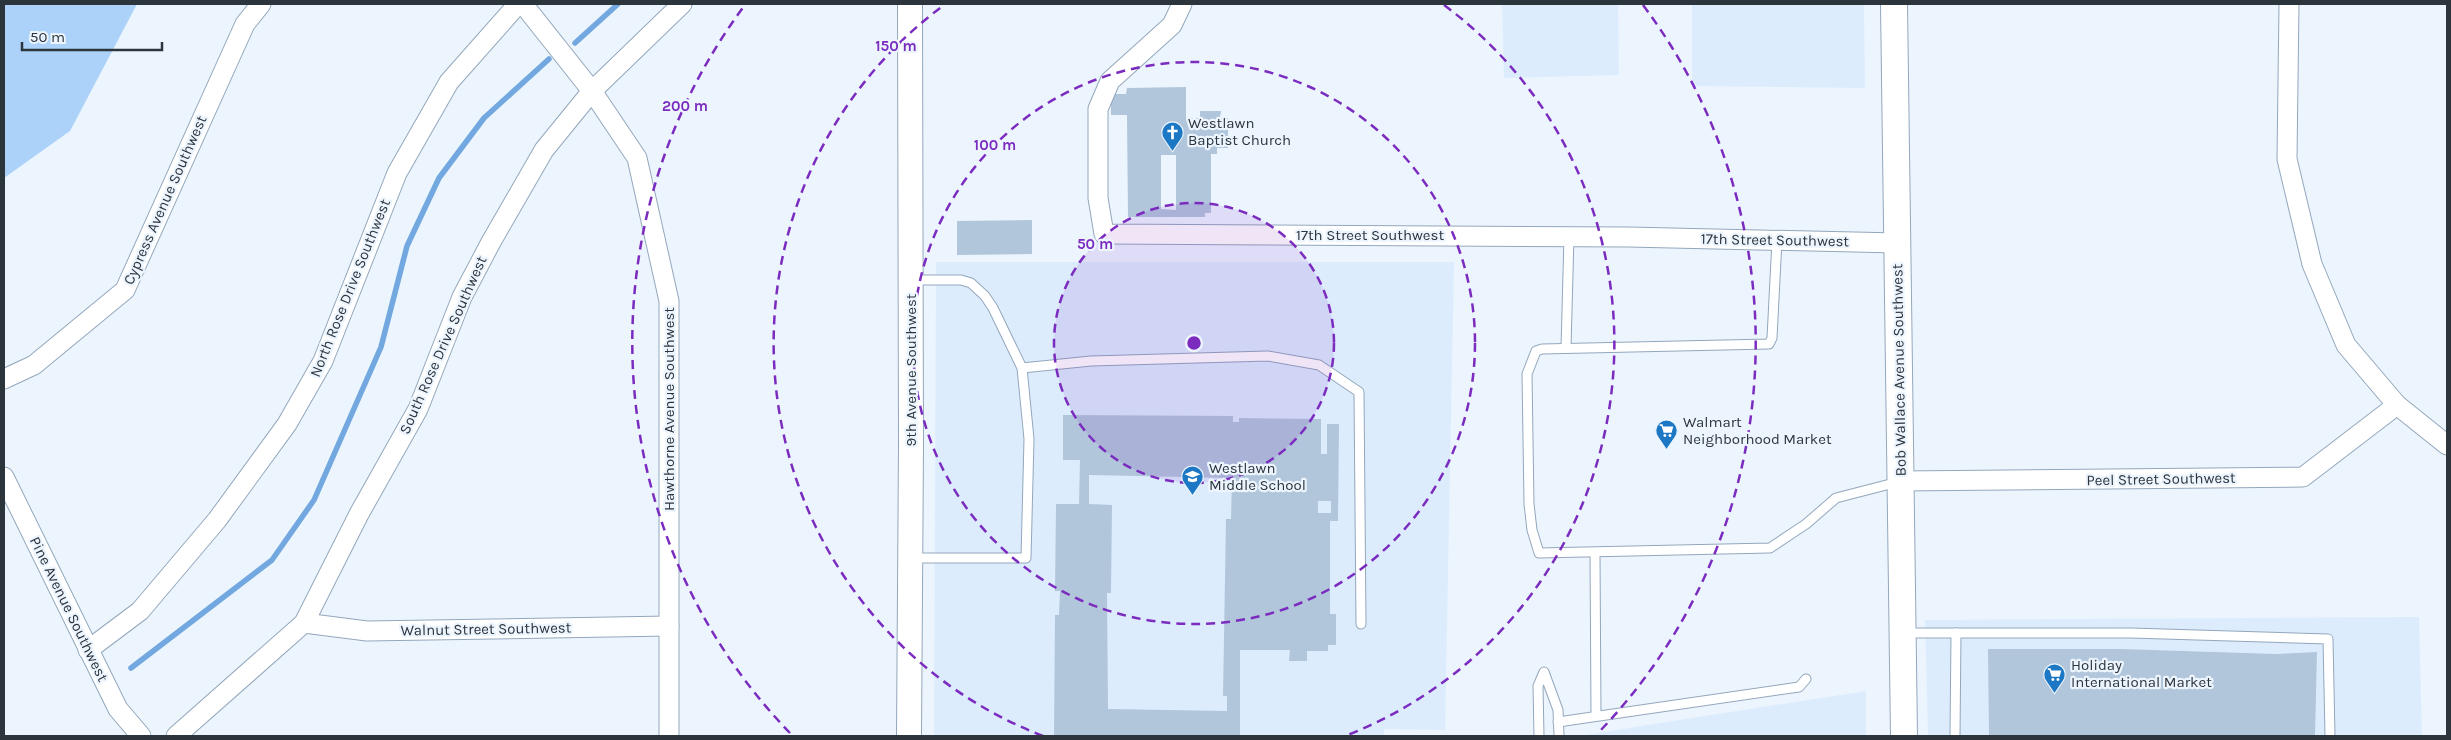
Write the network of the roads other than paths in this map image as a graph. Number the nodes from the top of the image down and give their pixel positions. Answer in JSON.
{"nodes":[{"id":1,"x":261,"y":4,"type":"edge"},
{"id":2,"x":518,"y":4,"type":"edge"},
{"id":3,"x":523,"y":4,"type":"edge"},
{"id":4,"x":682,"y":4,"type":"edge"},
{"id":5,"x":910,"y":4,"type":"edge"},
{"id":6,"x":1182,"y":4,"type":"edge"},
{"id":7,"x":1894,"y":4,"type":"edge"},
{"id":8,"x":2290,"y":4,"type":"edge"},
{"id":9,"x":592,"y":91,"type":"junction"},
{"id":10,"x":1569,"y":236,"type":"junction"},
{"id":11,"x":1777,"y":240,"type":"junction"},
{"id":12,"x":1898,"y":243,"type":"junction"},
{"id":13,"x":911,"y":280,"type":"junction"},
{"id":14,"x":1566,"y":348,"type":"junction"},
{"id":15,"x":1022,"y":368,"type":"junction"},
{"id":16,"x":4,"y":379,"type":"edge"},
{"id":17,"x":2397,"y":405,"type":"junction"},
{"id":18,"x":2447,"y":445,"type":"edge"},
{"id":19,"x":4,"y":477,"type":"edge"},
{"id":20,"x":1900,"y":481,"type":"junction"},
{"id":21,"x":1594,"y":552,"type":"junction"},
{"id":22,"x":911,"y":558,"type":"junction"},
{"id":23,"x":304,"y":623,"type":"junction"},
{"id":24,"x":1361,"y":624,"type":"dead end"},
{"id":25,"x":669,"y":626,"type":"junction"},
{"id":26,"x":1901,"y":633,"type":"junction"},
{"id":27,"x":1956,"y":633,"type":"junction"},
{"id":28,"x":88,"y":650,"type":"junction"},
{"id":29,"x":1806,"y":679,"type":"dead end"},
{"id":30,"x":1596,"y":716,"type":"junction"},
{"id":31,"x":1558,"y":722,"type":"junction"},
{"id":32,"x":141,"y":736,"type":"edge"},
{"id":33,"x":176,"y":736,"type":"edge"},
{"id":34,"x":670,"y":736,"type":"edge"},
{"id":35,"x":909,"y":736,"type":"edge"},
{"id":36,"x":1540,"y":736,"type":"edge"},
{"id":37,"x":1559,"y":736,"type":"edge"},
{"id":38,"x":1904,"y":736,"type":"edge"},
{"id":39,"x":1955,"y":736,"type":"edge"},
{"id":40,"x":2330,"y":736,"type":"edge"}],
"edges":[{"from":1,"to":16,"type":"street","name":"Cypress Avenue Southwest"},
{"from":2,"to":28,"type":"street","name":"North Rose Drive Southwest"},
{"from":3,"to":9,"type":"street","name":"Hawthorne Avenue Southwest"},
{"from":4,"to":9,"type":"street","name":"South Rose Drive Southwest"},
{"from":5,"to":13,"type":"street","name":"9th Avenue Southwest"},
{"from":6,"to":10,"type":"street","name":"17th Street Southwest"},
{"from":7,"to":12,"type":"main road","name":"Bob Wallace Avenue Southwest"},
{"from":8,"to":17,"type":"street"},
{"from":9,"to":23,"type":"street","name":"South Rose Drive Southwest"},
{"from":9,"to":25,"type":"street","name":"Hawthorne Avenue Southwest"},
{"from":10,"to":11,"type":"street","name":"17th Street Southwest"},
{"from":10,"to":14,"type":"lane"},
{"from":11,"to":12,"type":"street","name":"17th Street Southwest"},
{"from":11,"to":14,"type":"lane"},
{"from":12,"to":20,"type":"main road","name":"Bob Wallace Avenue Southwest"},
{"from":13,"to":15,"type":"lane"},
{"from":13,"to":22,"type":"street","name":"9th Avenue Southwest"},
{"from":14,"to":21,"type":"lane"},
{"from":15,"to":22,"type":"lane"},
{"from":15,"to":24,"type":"lane"},
{"from":17,"to":18,"type":"street"},
{"from":17,"to":20,"type":"street","name":"Peel Street Southwest"},
{"from":19,"to":28,"type":"street","name":"Pine Avenue Southwest"},
{"from":20,"to":21,"type":"lane"},
{"from":20,"to":26,"type":"main road","name":"Bob Wallace Avenue Southwest"},
{"from":21,"to":30,"type":"lane"},
{"from":22,"to":35,"type":"street","name":"9th Avenue Southwest"},
{"from":23,"to":25,"type":"street","name":"Walnut Street Southwest"},
{"from":23,"to":33,"type":"street","name":"South Rose Drive Southwest"},
{"from":25,"to":34,"type":"street","name":"Hawthorne Avenue Southwest"},
{"from":26,"to":27,"type":"lane"},
{"from":26,"to":38,"type":"main road","name":"Bob Wallace Avenue Southwest"},
{"from":27,"to":39,"type":"lane"},
{"from":27,"to":40,"type":"lane"},
{"from":28,"to":32,"type":"street","name":"Pine Avenue Southwest"},
{"from":29,"to":30,"type":"lane"},
{"from":30,"to":31,"type":"lane"},
{"from":31,"to":36,"type":"lane"},
{"from":31,"to":37,"type":"lane"}]}
